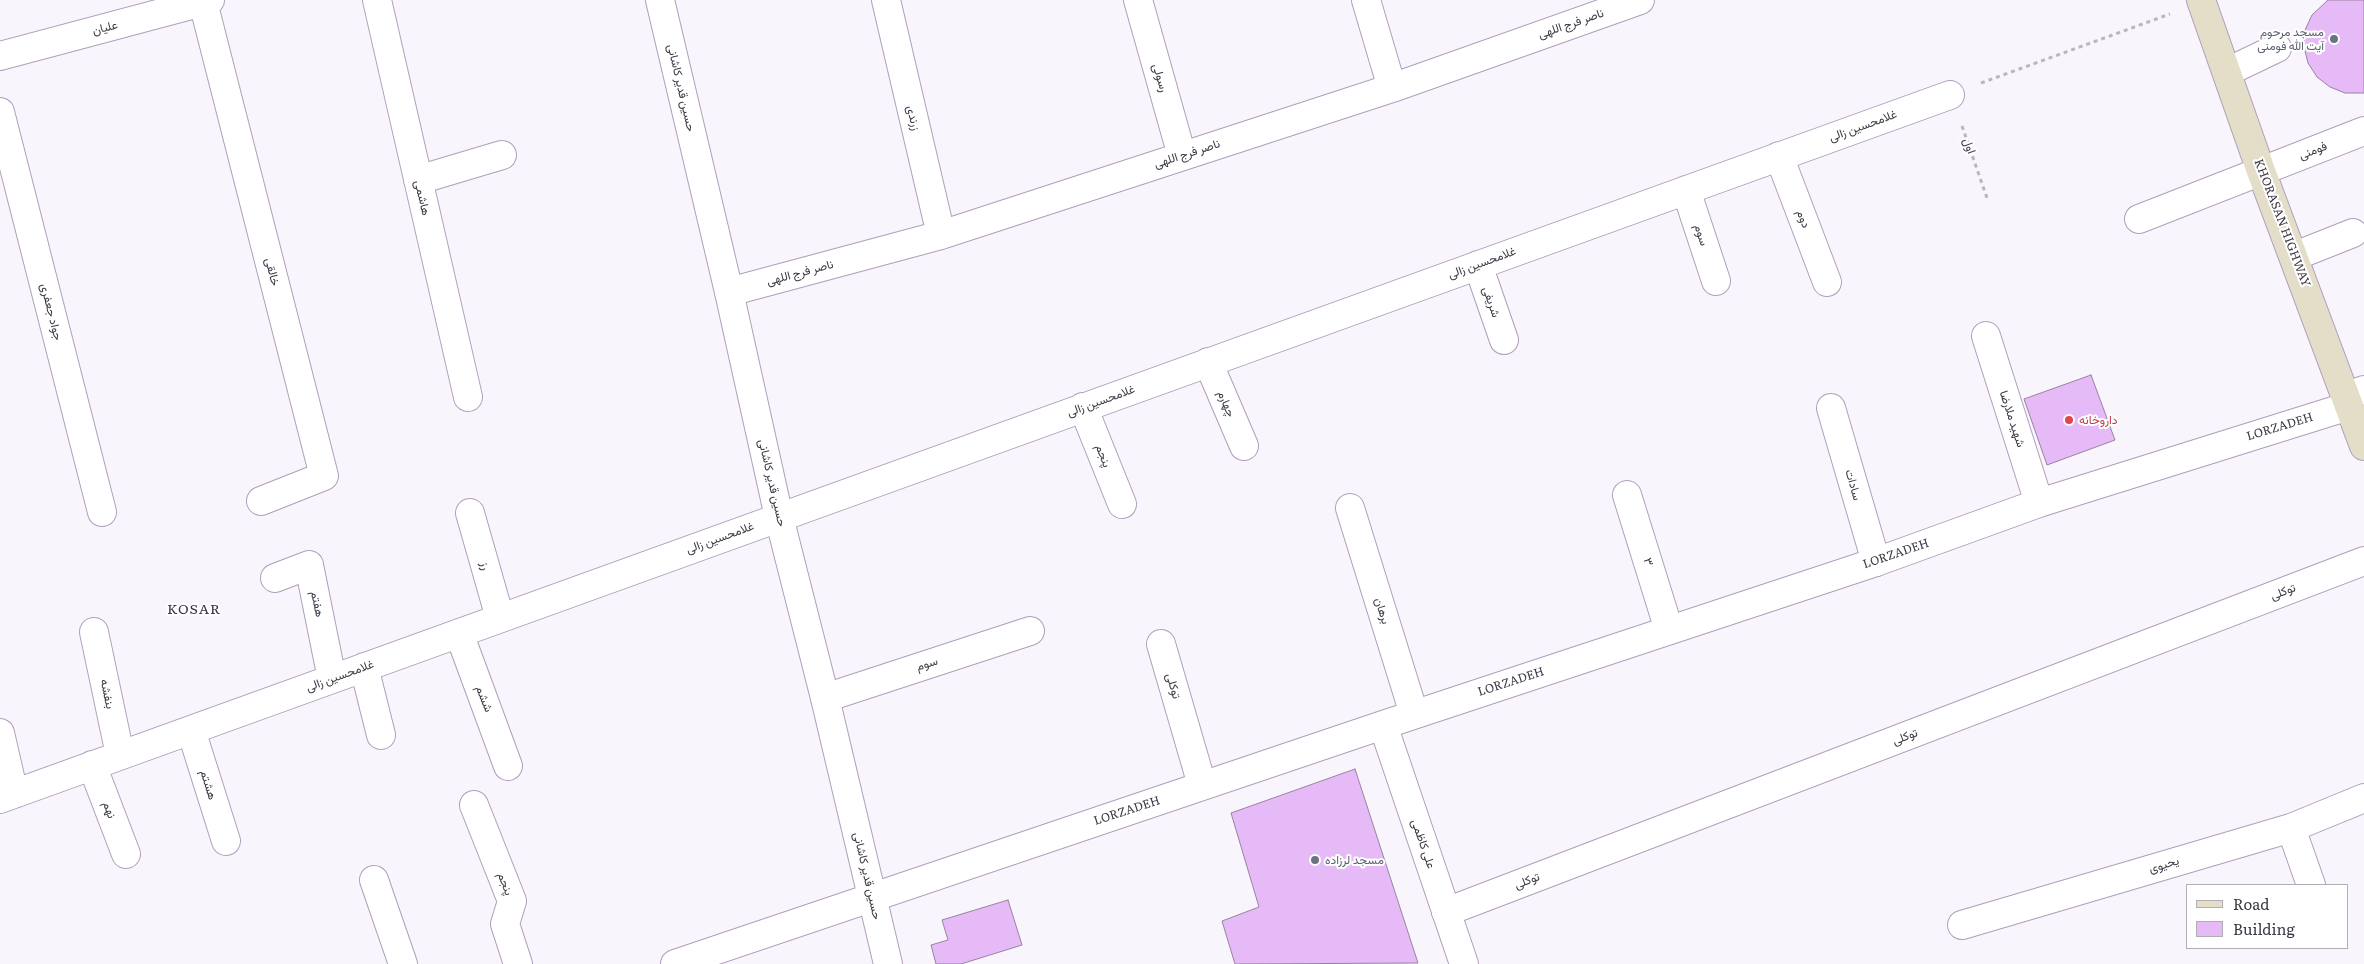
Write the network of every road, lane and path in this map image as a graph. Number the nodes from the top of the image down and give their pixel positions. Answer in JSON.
{"nodes":[{"id":1,"x":377,"y":0,"type":"edge"},
{"id":2,"x":660,"y":0,"type":"edge"},
{"id":3,"x":886,"y":0,"type":"edge"},
{"id":4,"x":1366,"y":0,"type":"edge"},
{"id":5,"x":1640,"y":0,"type":"edge"},
{"id":6,"x":206,"y":1,"type":"edge"},
{"id":7,"x":1143,"y":1,"type":"edge"},
{"id":8,"x":2202,"y":1,"type":"edge"},
{"id":9,"x":148,"y":8,"type":"edge"},
{"id":10,"x":2277,"y":48,"type":"dead end"},
{"id":11,"x":0,"y":56,"type":"edge"},
{"id":12,"x":2227,"y":72,"type":"junction"},
{"id":13,"x":1392,"y":88,"type":"junction"},
{"id":14,"x":1950,"y":94,"type":"junction"},
{"id":15,"x":0,"y":112,"type":"edge"},
{"id":16,"x":2364,"y":131,"type":"edge"},
{"id":17,"x":502,"y":155,"type":"dead end"},
{"id":18,"x":1182,"y":156,"type":"junction"},
{"id":19,"x":1779,"y":156,"type":"junction"},
{"id":20,"x":2261,"y":171,"type":"junction"},
{"id":21,"x":418,"y":180,"type":"junction"},
{"id":22,"x":1686,"y":190,"type":"junction"},
{"id":23,"x":1987,"y":198,"type":"dead end"},
{"id":24,"x":2139,"y":219,"type":"dead end"},
{"id":25,"x":2353,"y":233,"type":"dead end"},
{"id":26,"x":941,"y":235,"type":"junction"},
{"id":27,"x":2295,"y":256,"type":"junction"},
{"id":28,"x":1478,"y":265,"type":"junction"},
{"id":29,"x":1716,"y":281,"type":"dead end"},
{"id":30,"x":1827,"y":282,"type":"dead end"},
{"id":31,"x":729,"y":292,"type":"junction"},
{"id":32,"x":1986,"y":336,"type":"dead end"},
{"id":33,"x":1504,"y":340,"type":"dead end"},
{"id":34,"x":1208,"y":362,"type":"junction"},
{"id":35,"x":468,"y":397,"type":"dead end"},
{"id":36,"x":2353,"y":397,"type":"edge"},
{"id":37,"x":1084,"y":407,"type":"junction"},
{"id":38,"x":1831,"y":408,"type":"dead end"},
{"id":39,"x":1244,"y":446,"type":"dead end"},
{"id":40,"x":2364,"y":446,"type":"edge"},
{"id":41,"x":1627,"y":495,"type":"dead end"},
{"id":42,"x":261,"y":502,"type":"dead end"},
{"id":43,"x":2039,"y":503,"type":"junction"},
{"id":44,"x":1122,"y":504,"type":"dead end"},
{"id":45,"x":1350,"y":508,"type":"dead end"},
{"id":46,"x":102,"y":512,"type":"dead end"},
{"id":47,"x":470,"y":513,"type":"dead end"},
{"id":48,"x":779,"y":517,"type":"junction"},
{"id":49,"x":2364,"y":561,"type":"edge"},
{"id":50,"x":1876,"y":562,"type":"junction"},
{"id":51,"x":275,"y":578,"type":"dead end"},
{"id":52,"x":500,"y":618,"type":"junction"},
{"id":53,"x":1669,"y":630,"type":"junction"},
{"id":54,"x":1030,"y":631,"type":"dead end"},
{"id":55,"x":94,"y":632,"type":"dead end"},
{"id":56,"x":459,"y":633,"type":"junction"},
{"id":57,"x":1161,"y":644,"type":"dead end"},
{"id":58,"x":364,"y":667,"type":"junction"},
{"id":59,"x":332,"y":679,"type":"junction"},
{"id":60,"x":825,"y":698,"type":"junction"},
{"id":61,"x":1414,"y":714,"type":"junction"},
{"id":62,"x":1383,"y":724,"type":"junction"},
{"id":63,"x":191,"y":730,"type":"junction"},
{"id":64,"x":0,"y":733,"type":"edge"},
{"id":65,"x":381,"y":735,"type":"dead end"},
{"id":66,"x":120,"y":755,"type":"junction"},
{"id":67,"x":92,"y":765,"type":"junction"},
{"id":68,"x":508,"y":766,"type":"dead end"},
{"id":69,"x":1202,"y":786,"type":"junction"},
{"id":70,"x":7,"y":796,"type":"edge"},
{"id":71,"x":2364,"y":798,"type":"edge"},
{"id":72,"x":474,"y":805,"type":"dead end"},
{"id":73,"x":2291,"y":828,"type":"junction"},
{"id":74,"x":226,"y":841,"type":"dead end"},
{"id":75,"x":126,"y":854,"type":"dead end"},
{"id":76,"x":374,"y":880,"type":"dead end"},
{"id":77,"x":2311,"y":884,"type":"edge"},
{"id":78,"x":872,"y":896,"type":"junction"},
{"id":79,"x":1446,"y":912,"type":"junction"},
{"id":80,"x":1962,"y":925,"type":"dead end"},
{"id":81,"x":403,"y":964,"type":"edge"},
{"id":82,"x":518,"y":964,"type":"edge"},
{"id":83,"x":675,"y":964,"type":"edge"},
{"id":84,"x":888,"y":964,"type":"edge"},
{"id":85,"x":1464,"y":964,"type":"edge"}],
"edges":[{"from":1,"to":21,"type":"street","name":"هاشمی"},
{"from":2,"to":31,"type":"street","name":"حسین قدیر کاشانی"},
{"from":3,"to":26,"type":"street","name":"زرندی"},
{"from":4,"to":13,"type":"street"},
{"from":5,"to":13,"type":"street","name":"ناصر فرج اللهی"},
{"from":6,"to":9,"type":"street","name":"علیان"},
{"from":6,"to":42,"type":"street","name":"خالقی"},
{"from":7,"to":18,"type":"street","name":"رسولی"},
{"from":8,"to":12,"type":"main road","name":"KHORASAN HIGHWAY"},
{"from":8,"to":14,"type":"path"},
{"from":9,"to":11,"type":"street","name":"علیان"},
{"from":10,"to":12,"type":"street"},
{"from":12,"to":20,"type":"main road","name":"KHORASAN HIGHWAY"},
{"from":13,"to":18,"type":"street","name":"ناصر فرج اللهی"},
{"from":14,"to":19,"type":"street","name":"غلامحسین زالی"},
{"from":14,"to":23,"type":"path","name":"اول"},
{"from":15,"to":46,"type":"street","name":"جواد جعفری"},
{"from":16,"to":20,"type":"street","name":"فومنی"},
{"from":17,"to":21,"type":"street"},
{"from":18,"to":26,"type":"street","name":"ناصر فرج اللهی"},
{"from":19,"to":22,"type":"street","name":"غلامحسین زالی"},
{"from":19,"to":30,"type":"street","name":"دوم"},
{"from":20,"to":24,"type":"street","name":"فومنی"},
{"from":20,"to":27,"type":"main road","name":"KHORASAN HIGHWAY"},
{"from":21,"to":35,"type":"street","name":"هاشمی"},
{"from":22,"to":28,"type":"street","name":"غلامحسین زالی"},
{"from":22,"to":29,"type":"street","name":"سوم"},
{"from":25,"to":27,"type":"street"},
{"from":26,"to":31,"type":"street","name":"ناصر فرج اللهی"},
{"from":27,"to":36,"type":"main road","name":"KHORASAN HIGHWAY"},
{"from":28,"to":33,"type":"street","name":"شریفی"},
{"from":28,"to":34,"type":"street","name":"غلامحسین زالی"},
{"from":31,"to":48,"type":"street","name":"حسین قدیر کاشانی"},
{"from":32,"to":43,"type":"street","name":"شهید ملارضا"},
{"from":34,"to":37,"type":"street","name":"غلامحسین زالی"},
{"from":34,"to":39,"type":"street","name":"چهارم"},
{"from":36,"to":40,"type":"main road","name":"KHORASAN HIGHWAY"},
{"from":36,"to":43,"type":"street","name":"LORZADEH"},
{"from":37,"to":44,"type":"street","name":"پنجم"},
{"from":37,"to":48,"type":"street","name":"غلامحسین زالی"},
{"from":38,"to":50,"type":"street","name":"سادات"},
{"from":41,"to":53,"type":"street","name":"۳"},
{"from":43,"to":50,"type":"street","name":"LORZADEH"},
{"from":45,"to":61,"type":"street","name":"برهان"},
{"from":47,"to":52,"type":"street","name":"رز"},
{"from":48,"to":52,"type":"street","name":"غلامحسین زالی"},
{"from":48,"to":60,"type":"street","name":"حسین قدیر کاشانی"},
{"from":49,"to":79,"type":"street","name":"توکلی"},
{"from":50,"to":53,"type":"street","name":"LORZADEH"},
{"from":51,"to":59,"type":"street","name":"هفتم"},
{"from":52,"to":56,"type":"street","name":"غلامحسین زالی"},
{"from":53,"to":61,"type":"street","name":"LORZADEH"},
{"from":54,"to":60,"type":"street","name":"سوم"},
{"from":55,"to":66,"type":"street","name":"بنفشه"},
{"from":56,"to":58,"type":"street","name":"غلامحسین زالی"},
{"from":56,"to":68,"type":"street","name":"ششم"},
{"from":57,"to":69,"type":"street","name":"توکلی"},
{"from":58,"to":59,"type":"street","name":"غلامحسین زالی"},
{"from":58,"to":65,"type":"street"},
{"from":59,"to":63,"type":"street","name":"غلامحسین زالی"},
{"from":60,"to":78,"type":"street","name":"حسین قدیر کاشانی"},
{"from":61,"to":62,"type":"street","name":"LORZADEH"},
{"from":62,"to":69,"type":"street","name":"LORZADEH"},
{"from":62,"to":79,"type":"street","name":"علی کاظمی"},
{"from":63,"to":66,"type":"street","name":"غلامحسین زالی"},
{"from":63,"to":74,"type":"street","name":"هشتم"},
{"from":64,"to":70,"type":"street"},
{"from":66,"to":67,"type":"street","name":"غلامحسین زالی"},
{"from":67,"to":70,"type":"street","name":"غلامحسین زالی"},
{"from":67,"to":75,"type":"street","name":"نهم"},
{"from":69,"to":78,"type":"street","name":"LORZADEH"},
{"from":71,"to":73,"type":"street","name":"یحیوی"},
{"from":72,"to":82,"type":"street","name":"پنجم"},
{"from":73,"to":77,"type":"street"},
{"from":73,"to":80,"type":"street","name":"یحیوی"},
{"from":76,"to":81,"type":"street"},
{"from":78,"to":83,"type":"street","name":"LORZADEH"},
{"from":78,"to":84,"type":"street","name":"حسین قدیر کاشانی"},
{"from":79,"to":85,"type":"street","name":"علی کاظمی"}]}
